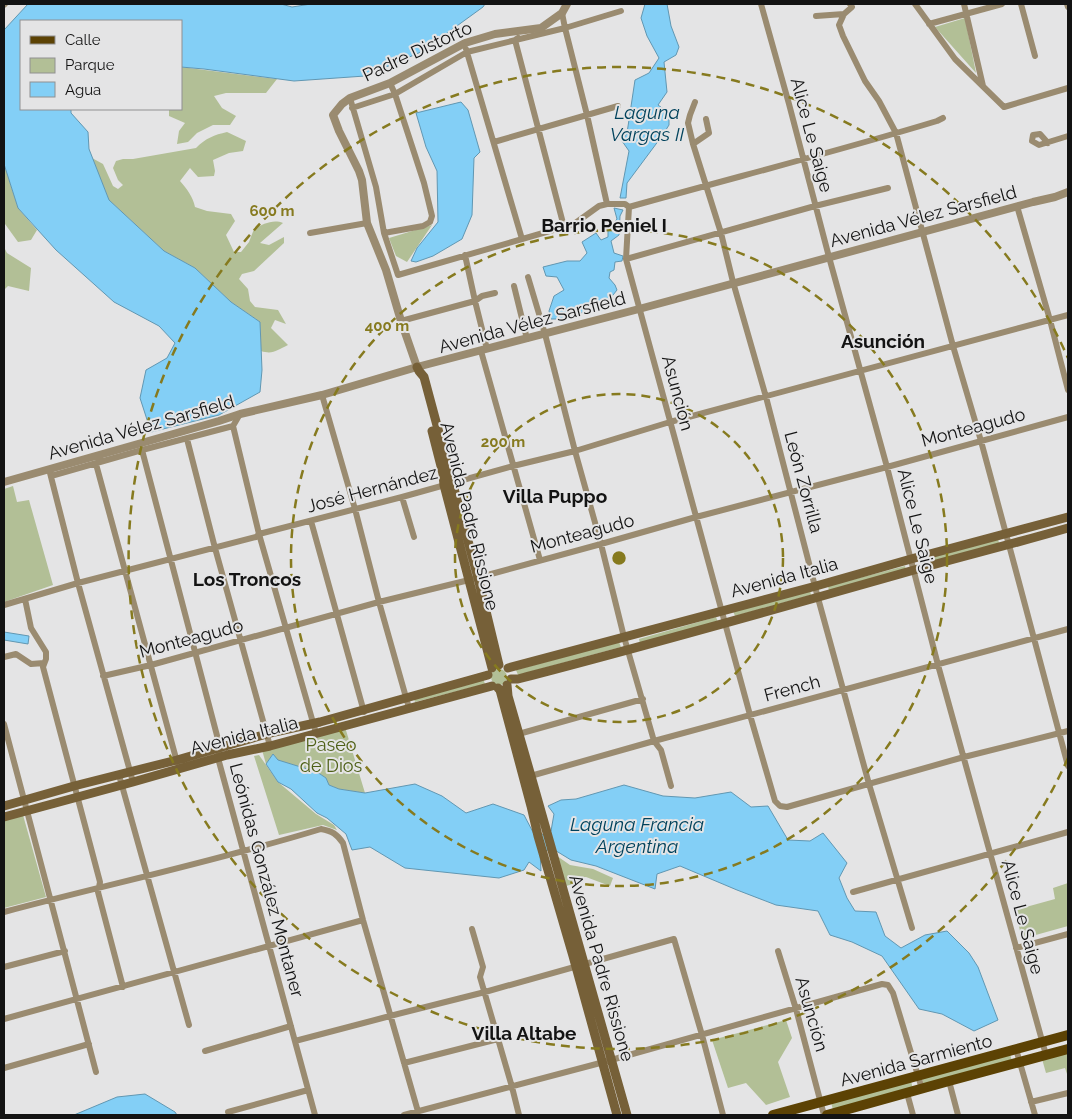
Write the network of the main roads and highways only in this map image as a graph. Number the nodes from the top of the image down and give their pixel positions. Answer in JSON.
{"nodes":[{"id":1,"x":418,"y":369,"type":"road end"},
{"id":2,"x":1068,"y":517,"type":"edge"},
{"id":3,"x":1068,"y":528,"type":"edge"},
{"id":4,"x":497,"y":669,"type":"junction"},
{"id":5,"x":509,"y":682,"type":"junction"},
{"id":6,"x":495,"y":687,"type":"junction"},
{"id":7,"x":315,"y":728,"type":"junction"},
{"id":8,"x":515,"y":735,"type":"junction"},
{"id":9,"x":178,"y":764,"type":"junction"},
{"id":10,"x":527,"y":777,"type":"junction"},
{"id":11,"x":4,"y":806,"type":"edge"},
{"id":12,"x":4,"y":817,"type":"edge"},
{"id":13,"x":547,"y":851,"type":"junction"},
{"id":14,"x":1068,"y":1035,"type":"edge"},
{"id":15,"x":1068,"y":1049,"type":"edge"},
{"id":16,"x":608,"y":1061,"type":"junction"},
{"id":17,"x":618,"y":1115,"type":"edge"},
{"id":18,"x":627,"y":1115,"type":"edge"},
{"id":19,"x":773,"y":1115,"type":"edge"},
{"id":20,"x":826,"y":1115,"type":"edge"}],
"edges":[{"from":1,"to":4,"type":"main road","name":"Avenida Padre Rissione"},
{"from":2,"to":4,"type":"main road","name":"Avenida Italia"},
{"from":3,"to":5,"type":"main road","name":"Avenida Italia"},
{"from":4,"to":5,"type":"main road","name":"Avenida Padre Rissione"},
{"from":4,"to":6,"type":"main road","name":"Avenida Padre Rissione"},
{"from":4,"to":7,"type":"main road","name":"Avenida Italia"},
{"from":5,"to":6,"type":"main road","name":"Avenida Italia"},
{"from":5,"to":8,"type":"main road","name":"Avenida Padre Rissione"},
{"from":6,"to":7,"type":"main road","name":"Avenida Italia"},
{"from":6,"to":8,"type":"main road","name":"Avenida Padre Rissione"},
{"from":7,"to":9,"type":"main road","name":"Avenida Italia"},
{"from":7,"to":9,"type":"main road","name":"Avenida Italia"},
{"from":8,"to":10,"type":"main road","name":"Avenida Padre Rissione"},
{"from":9,"to":11,"type":"main road","name":"Avenida Italia"},
{"from":9,"to":12,"type":"main road","name":"Avenida Italia"},
{"from":10,"to":13,"type":"main road","name":"Avenida Padre Rissione"},
{"from":10,"to":13,"type":"main road","name":"Avenida Padre Rissione"},
{"from":13,"to":16,"type":"main road","name":"Avenida Padre Rissione"},
{"from":14,"to":19,"type":"main road","name":"Avenida Sarmiento"},
{"from":15,"to":20,"type":"main road","name":"Avenida Sarmiento"},
{"from":16,"to":17,"type":"main road","name":"Avenida Padre Rissione"},
{"from":16,"to":18,"type":"main road","name":"Avenida Padre Rissione"}]}
